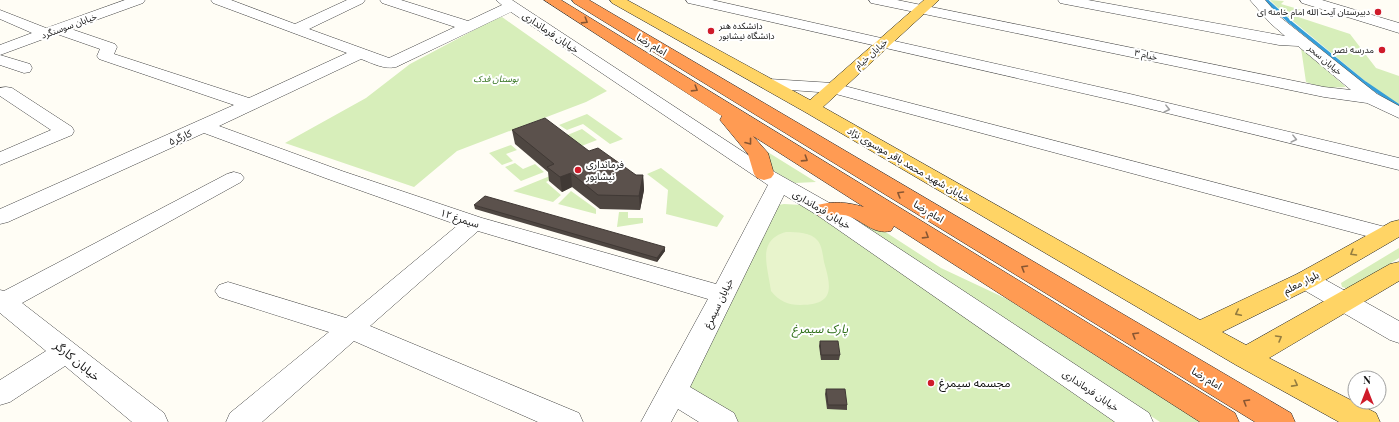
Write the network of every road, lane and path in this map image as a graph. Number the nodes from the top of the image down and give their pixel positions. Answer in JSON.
{"nodes":[{"id":1,"x":138,"y":0,"type":"edge"},
{"id":2,"x":218,"y":0,"type":"edge"},
{"id":3,"x":358,"y":0,"type":"edge"},
{"id":4,"x":387,"y":0,"type":"edge"},
{"id":5,"x":552,"y":0,"type":"edge"},
{"id":6,"x":579,"y":0,"type":"edge"},
{"id":7,"x":617,"y":0,"type":"edge"},
{"id":8,"x":692,"y":0,"type":"edge"},
{"id":9,"x":876,"y":0,"type":"edge"},
{"id":10,"x":1065,"y":0,"type":"edge"},
{"id":11,"x":1257,"y":0,"type":"edge"},
{"id":12,"x":1307,"y":0,"type":"edge"},
{"id":13,"x":508,"y":3,"type":"edge"},
{"id":14,"x":926,"y":5,"type":"edge"},
{"id":15,"x":0,"y":14,"type":"edge"},
{"id":16,"x":470,"y":27,"type":"junction"},
{"id":17,"x":1399,"y":28,"type":"edge"},
{"id":18,"x":296,"y":29,"type":"junction"},
{"id":19,"x":52,"y":32,"type":"junction"},
{"id":20,"x":1303,"y":42,"type":"junction"},
{"id":21,"x":883,"y":43,"type":"junction"},
{"id":22,"x":0,"y":50,"type":"edge"},
{"id":23,"x":359,"y":54,"type":"junction"},
{"id":24,"x":0,"y":60,"type":"edge"},
{"id":25,"x":24,"y":68,"type":"dead end"},
{"id":26,"x":769,"y":84,"type":"junction"},
{"id":27,"x":833,"y":88,"type":"junction"},
{"id":28,"x":6,"y":92,"type":"dead end"},
{"id":29,"x":1371,"y":98,"type":"junction"},
{"id":30,"x":715,"y":101,"type":"junction"},
{"id":31,"x":250,"y":104,"type":"junction"},
{"id":32,"x":811,"y":108,"type":"junction"},
{"id":33,"x":1399,"y":113,"type":"edge"},
{"id":34,"x":203,"y":126,"type":"junction"},
{"id":35,"x":0,"y":159,"type":"edge"},
{"id":36,"x":1399,"y":164,"type":"edge"},
{"id":37,"x":234,"y":178,"type":"dead end"},
{"id":38,"x":771,"y":178,"type":"junction"},
{"id":39,"x":825,"y":210,"type":"junction"},
{"id":40,"x":0,"y":217,"type":"edge"},
{"id":41,"x":474,"y":223,"type":"junction"},
{"id":42,"x":1392,"y":230,"type":"edge"},
{"id":43,"x":1399,"y":270,"type":"edge"},
{"id":44,"x":1306,"y":280,"type":"junction"},
{"id":45,"x":1014,"y":291,"type":"junction"},
{"id":46,"x":228,"y":292,"type":"dead end"},
{"id":47,"x":722,"y":294,"type":"junction"},
{"id":48,"x":2,"y":301,"type":"edge"},
{"id":49,"x":1343,"y":301,"type":"junction"},
{"id":50,"x":352,"y":329,"type":"junction"},
{"id":51,"x":1200,"y":331,"type":"junction"},
{"id":52,"x":1399,"y":333,"type":"edge"},
{"id":53,"x":66,"y":352,"type":"junction"},
{"id":54,"x":1246,"y":358,"type":"junction"},
{"id":55,"x":674,"y":391,"type":"junction"},
{"id":56,"x":0,"y":394,"type":"edge"},
{"id":57,"x":153,"y":422,"type":"edge"},
{"id":58,"x":241,"y":422,"type":"edge"},
{"id":59,"x":568,"y":422,"type":"edge"},
{"id":60,"x":656,"y":422,"type":"edge"},
{"id":61,"x":723,"y":422,"type":"edge"},
{"id":62,"x":1138,"y":422,"type":"edge"},
{"id":63,"x":1224,"y":422,"type":"edge"},
{"id":64,"x":1280,"y":422,"type":"edge"},
{"id":65,"x":1365,"y":422,"type":"edge"}],
"edges":[{"from":1,"to":19,"type":"street","name":"خیابان سوسنگرد"},
{"from":2,"to":18,"type":"street"},
{"from":3,"to":18,"type":"street"},
{"from":4,"to":16,"type":"street"},
{"from":5,"to":30,"type":"highway","name":"امام رضا","one_way":true},
{"from":64,"to":6,"type":"highway","name":"امام رضا","one_way":true},
{"from":7,"to":26,"type":"main road","name":"خیابان شهید محمد باقر موسوی نژاد"},
{"from":8,"to":21,"type":"street"},
{"from":9,"to":14,"type":"street","name":"خیام ۳"},
{"from":10,"to":20,"type":"street"},
{"from":11,"to":20,"type":"street","name":"خیابان سحر"},
{"from":12,"to":17,"type":"street"},
{"from":13,"to":16,"type":"street"},
{"from":13,"to":38,"type":"street","name":"خیابان فرمانداری"},
{"from":14,"to":21,"type":"main road","name":"خیابان خیام"},
{"from":14,"to":29,"type":"street","name":"خیام ۳"},
{"from":15,"to":19,"type":"street"},
{"from":16,"to":23,"type":"street"},
{"from":18,"to":23,"type":"street"},
{"from":19,"to":22,"type":"street","name":"خیابان سوسنگرد"},
{"from":19,"to":31,"type":"street"},
{"from":20,"to":29,"type":"street","name":"خیابان سحر"},
{"from":21,"to":27,"type":"main road","name":"خیابان خیام"},
{"from":21,"to":36,"type":"street","one_way":true},
{"from":23,"to":31,"type":"street","name":"کارگر۵"},
{"from":24,"to":25,"type":"street"},
{"from":26,"to":27,"type":"street"},
{"from":26,"to":32,"type":"main road","name":"خیابان شهید محمد باقر موسوی نژاد"},
{"from":27,"to":32,"type":"main road","name":"خیابان خیام"},
{"from":27,"to":42,"type":"street"},
{"from":28,"to":35,"type":"street"},
{"from":29,"to":33,"type":"street","name":"خیابان سحر"},
{"from":30,"to":38,"type":"highway","one_way":true},
{"from":30,"to":45,"type":"highway","name":"امام رضا","one_way":true},
{"from":31,"to":34,"type":"street","name":"کارگر۵"},
{"from":32,"to":51,"type":"main road","name":"خیابان شهید محمد باقر موسوی نژاد"},
{"from":34,"to":40,"type":"street","name":"کارگر۵"},
{"from":34,"to":41,"type":"street","name":"سیمرغ ۱۲"},
{"from":37,"to":48,"type":"street"},
{"from":38,"to":39,"type":"street","name":"خیابان فرمانداری"},
{"from":38,"to":47,"type":"street","name":"خیابان سیمرغ"},
{"from":39,"to":45,"type":"highway"},
{"from":39,"to":62,"type":"street","name":"خیابان فرمانداری"},
{"from":41,"to":47,"type":"street","name":"سیمرغ ۱۲"},
{"from":41,"to":50,"type":"street"},
{"from":42,"to":44,"type":"main road","name":"بلوار معلم","one_way":true},
{"from":43,"to":49,"type":"main road"},
{"from":44,"to":49,"type":"street"},
{"from":44,"to":51,"type":"main road","name":"بلوار معلم","one_way":true},
{"from":45,"to":63,"type":"highway","name":"امام رضا"},
{"from":46,"to":50,"type":"street"},
{"from":47,"to":55,"type":"street","name":"خیابان سیمرغ"},
{"from":48,"to":53,"type":"street","name":"خیابان کارگر"},
{"from":49,"to":52,"type":"street"},
{"from":54,"to":49,"type":"main road","one_way":true},
{"from":50,"to":58,"type":"street"},
{"from":50,"to":59,"type":"street"},
{"from":51,"to":54,"type":"main road","name":"خیابان شهید محمد باقر موسوی نژاد"},
{"from":53,"to":56,"type":"street"},
{"from":53,"to":57,"type":"street","name":"خیابان کارگر"},
{"from":54,"to":65,"type":"main road","name":"خیابان شهید محمد باقر موسوی نژاد","one_way":true},
{"from":55,"to":60,"type":"street","name":"خیابان سیمرغ"},
{"from":55,"to":61,"type":"street"}]}
